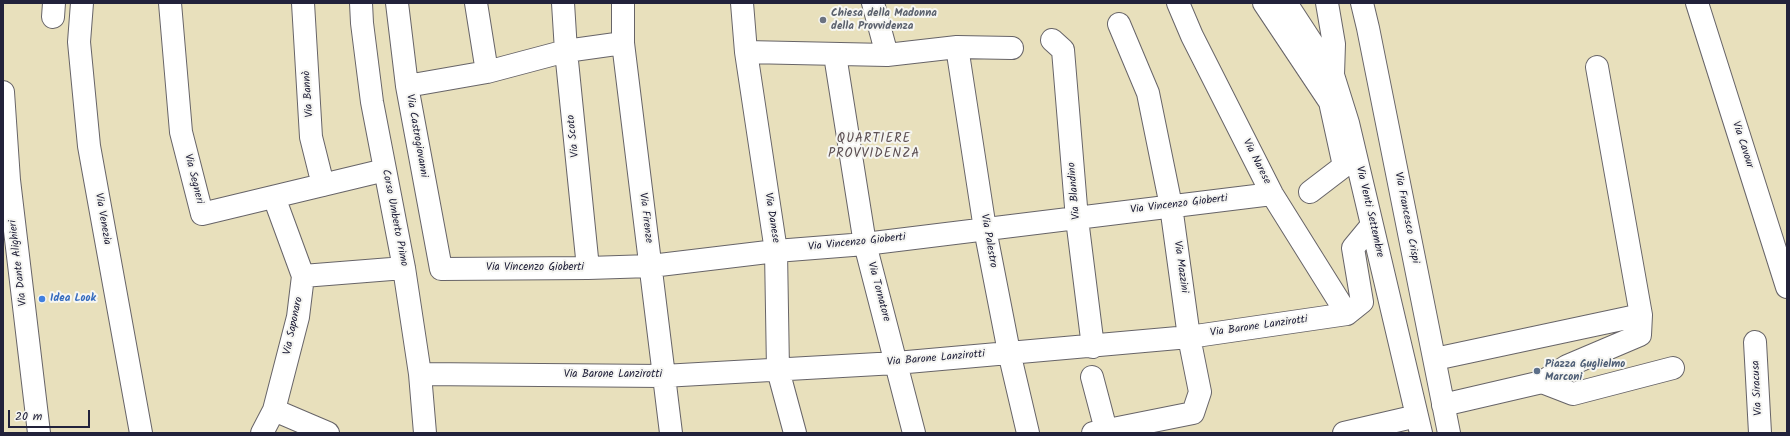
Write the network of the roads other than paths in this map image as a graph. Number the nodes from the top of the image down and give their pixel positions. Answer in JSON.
{"nodes":[{"id":1,"x":82,"y":3,"type":"edge"},
{"id":2,"x":170,"y":3,"type":"edge"},
{"id":3,"x":303,"y":3,"type":"edge"},
{"id":4,"x":361,"y":3,"type":"edge"},
{"id":5,"x":397,"y":3,"type":"edge"},
{"id":6,"x":476,"y":3,"type":"edge"},
{"id":7,"x":563,"y":3,"type":"edge"},
{"id":8,"x":623,"y":3,"type":"edge"},
{"id":9,"x":742,"y":3,"type":"edge"},
{"id":10,"x":873,"y":3,"type":"edge"},
{"id":11,"x":1178,"y":3,"type":"edge"},
{"id":12,"x":1264,"y":3,"type":"edge"},
{"id":13,"x":1286,"y":3,"type":"edge"},
{"id":14,"x":1327,"y":3,"type":"edge"},
{"id":15,"x":1362,"y":3,"type":"edge"},
{"id":16,"x":1697,"y":3,"type":"edge"},
{"id":17,"x":1119,"y":24,"type":"dead end"},
{"id":18,"x":1052,"y":40,"type":"dead end"},
{"id":19,"x":623,"y":43,"type":"junction"},
{"id":20,"x":957,"y":47,"type":"junction"},
{"id":21,"x":1012,"y":48,"type":"dead end"},
{"id":22,"x":566,"y":51,"type":"junction"},
{"id":23,"x":746,"y":52,"type":"junction"},
{"id":24,"x":835,"y":55,"type":"junction"},
{"id":25,"x":887,"y":55,"type":"junction"},
{"id":26,"x":1597,"y":66,"type":"dead end"},
{"id":27,"x":487,"y":72,"type":"junction"},
{"id":28,"x":1333,"y":75,"type":"junction"},
{"id":29,"x":407,"y":86,"type":"junction"},
{"id":30,"x":3,"y":92,"type":"edge"},
{"id":31,"x":385,"y":170,"type":"junction"},
{"id":32,"x":323,"y":184,"type":"junction"},
{"id":33,"x":1310,"y":192,"type":"dead end"},
{"id":34,"x":1272,"y":194,"type":"junction"},
{"id":35,"x":274,"y":196,"type":"junction"},
{"id":36,"x":1171,"y":206,"type":"junction"},
{"id":37,"x":1077,"y":219,"type":"junction"},
{"id":38,"x":1372,"y":225,"type":"junction"},
{"id":39,"x":985,"y":228,"type":"junction"},
{"id":40,"x":865,"y":244,"type":"junction"},
{"id":41,"x":776,"y":251,"type":"junction"},
{"id":42,"x":651,"y":266,"type":"junction"},
{"id":43,"x":404,"y":268,"type":"junction"},
{"id":44,"x":588,"y":268,"type":"junction"},
{"id":45,"x":441,"y":269,"type":"joint"},
{"id":46,"x":303,"y":276,"type":"junction"},
{"id":47,"x":1787,"y":287,"type":"edge"},
{"id":48,"x":1347,"y":314,"type":"junction"},
{"id":49,"x":1641,"y":315,"type":"junction"},
{"id":50,"x":1189,"y":337,"type":"junction"},
{"id":51,"x":1755,"y":342,"type":"dead end"},
{"id":52,"x":1093,"y":347,"type":"junction"},
{"id":53,"x":1009,"y":352,"type":"junction"},
{"id":54,"x":1435,"y":359,"type":"junction"},
{"id":55,"x":896,"y":364,"type":"junction"},
{"id":56,"x":1673,"y":368,"type":"dead end"},
{"id":57,"x":778,"y":370,"type":"junction"},
{"id":58,"x":420,"y":374,"type":"junction"},
{"id":59,"x":663,"y":376,"type":"junction"},
{"id":60,"x":1092,"y":377,"type":"dead end"},
{"id":61,"x":1542,"y":382,"type":"junction"},
{"id":62,"x":1443,"y":405,"type":"junction"},
{"id":63,"x":274,"y":410,"type":"junction"},
{"id":64,"x":1419,"y":424,"type":"edge"},
{"id":65,"x":1100,"y":431,"type":"edge"},
{"id":66,"x":39,"y":433,"type":"edge"},
{"id":67,"x":141,"y":433,"type":"edge"},
{"id":68,"x":262,"y":433,"type":"edge"},
{"id":69,"x":328,"y":433,"type":"edge"},
{"id":70,"x":425,"y":433,"type":"edge"},
{"id":71,"x":671,"y":433,"type":"edge"},
{"id":72,"x":795,"y":433,"type":"edge"},
{"id":73,"x":914,"y":433,"type":"edge"},
{"id":74,"x":1028,"y":433,"type":"edge"},
{"id":75,"x":1344,"y":433,"type":"edge"},
{"id":76,"x":1449,"y":433,"type":"edge"},
{"id":77,"x":1760,"y":433,"type":"edge"}],
"edges":[{"from":1,"to":67,"type":"street","name":"Via Venezia"},
{"from":2,"to":35,"type":"street","name":"Via Segneri"},
{"from":3,"to":32,"type":"street","name":"Via Bannò"},
{"from":4,"to":31,"type":"street","name":"Corso Umberto Primo"},
{"from":5,"to":29,"type":"street","name":"Via Castrogiovanni"},
{"from":6,"to":27,"type":"street"},
{"from":7,"to":22,"type":"street","name":"Via Scoto"},
{"from":8,"to":19,"type":"street","name":"Via Firenze"},
{"from":9,"to":23,"type":"street","name":"Via Danese"},
{"from":10,"to":25,"type":"street"},
{"from":11,"to":34,"type":"street","name":"Via Narese"},
{"from":12,"to":33,"type":"street"},
{"from":13,"to":28,"type":"street","name":"Via Venti Settembre"},
{"from":14,"to":28,"type":"street"},
{"from":15,"to":54,"type":"street","name":"Via Francesco Crispi"},
{"from":16,"to":47,"type":"street","name":"Via Cavour"},
{"from":17,"to":36,"type":"street","name":"Via Mazzini"},
{"from":18,"to":37,"type":"street","name":"Via Blandino"},
{"from":19,"to":22,"type":"street"},
{"from":19,"to":42,"type":"street","name":"Via Firenze"},
{"from":20,"to":21,"type":"street"},
{"from":20,"to":25,"type":"street"},
{"from":20,"to":39,"type":"street","name":"Via Palestro"},
{"from":22,"to":27,"type":"street"},
{"from":22,"to":44,"type":"street","name":"Via Scoto"},
{"from":23,"to":24,"type":"street"},
{"from":23,"to":41,"type":"street","name":"Via Danese"},
{"from":24,"to":25,"type":"street"},
{"from":24,"to":40,"type":"street","name":"Via Tornatore"},
{"from":26,"to":49,"type":"street"},
{"from":27,"to":29,"type":"street"},
{"from":28,"to":38,"type":"street","name":"Via Venti Settembre"},
{"from":29,"to":45,"type":"street","name":"Via Castrogiovanni"},
{"from":30,"to":66,"type":"street","name":"Via Dante Alighieri"},
{"from":31,"to":32,"type":"street","name":"Via Segneri"},
{"from":31,"to":43,"type":"street","name":"Corso Umberto Primo"},
{"from":32,"to":35,"type":"street","name":"Via Segneri"},
{"from":34,"to":36,"type":"street","name":"Via Vincenzo Gioberti"},
{"from":34,"to":48,"type":"street","name":"Via Narese"},
{"from":35,"to":46,"type":"street","name":"Via Saponaro"},
{"from":36,"to":37,"type":"street","name":"Via Vincenzo Gioberti"},
{"from":36,"to":50,"type":"street","name":"Via Mazzini"},
{"from":37,"to":39,"type":"street","name":"Via Vincenzo Gioberti"},
{"from":37,"to":52,"type":"street","name":"Via Blandino"},
{"from":38,"to":48,"type":"street"},
{"from":38,"to":64,"type":"street","name":"Via Venti Settembre"},
{"from":39,"to":40,"type":"street","name":"Via Vincenzo Gioberti"},
{"from":39,"to":53,"type":"street","name":"Via Palestro"},
{"from":40,"to":41,"type":"street","name":"Via Vincenzo Gioberti"},
{"from":40,"to":55,"type":"street","name":"Via Tornatore"},
{"from":41,"to":42,"type":"street","name":"Via Vincenzo Gioberti"},
{"from":41,"to":57,"type":"street","name":"Via Danese"},
{"from":42,"to":44,"type":"street","name":"Via Vincenzo Gioberti"},
{"from":42,"to":59,"type":"street","name":"Via Firenze"},
{"from":43,"to":46,"type":"street"},
{"from":43,"to":58,"type":"street","name":"Corso Umberto Primo"},
{"from":44,"to":45,"type":"street","name":"Via Vincenzo Gioberti"},
{"from":46,"to":63,"type":"street","name":"Via Saponaro"},
{"from":48,"to":50,"type":"street","name":"Via Barone Lanzirotti"},
{"from":49,"to":54,"type":"street"},
{"from":49,"to":61,"type":"street"},
{"from":50,"to":52,"type":"street","name":"Via Barone Lanzirotti"},
{"from":50,"to":65,"type":"street","name":"Via Mazzini"},
{"from":51,"to":77,"type":"street","name":"Via Siracusa"},
{"from":52,"to":53,"type":"street","name":"Via Barone Lanzirotti"},
{"from":53,"to":55,"type":"street","name":"Via Barone Lanzirotti"},
{"from":53,"to":74,"type":"street","name":"Via Palestro"},
{"from":54,"to":62,"type":"street","name":"Via Francesco Crispi"},
{"from":55,"to":57,"type":"street","name":"Via Barone Lanzirotti"},
{"from":55,"to":73,"type":"street","name":"Via Tornatore"},
{"from":56,"to":61,"type":"street"},
{"from":57,"to":59,"type":"street","name":"Via Barone Lanzirotti"},
{"from":57,"to":72,"type":"street","name":"Via Danese"},
{"from":58,"to":59,"type":"street","name":"Via Barone Lanzirotti"},
{"from":58,"to":70,"type":"street","name":"Corso Umberto Primo"},
{"from":59,"to":71,"type":"street","name":"Via Firenze"},
{"from":60,"to":65,"type":"street"},
{"from":61,"to":62,"type":"street"},
{"from":62,"to":76,"type":"street","name":"Via Francesco Crispi"},
{"from":63,"to":68,"type":"street","name":"Via Saponaro"},
{"from":63,"to":69,"type":"street"},
{"from":64,"to":75,"type":"street"}]}
